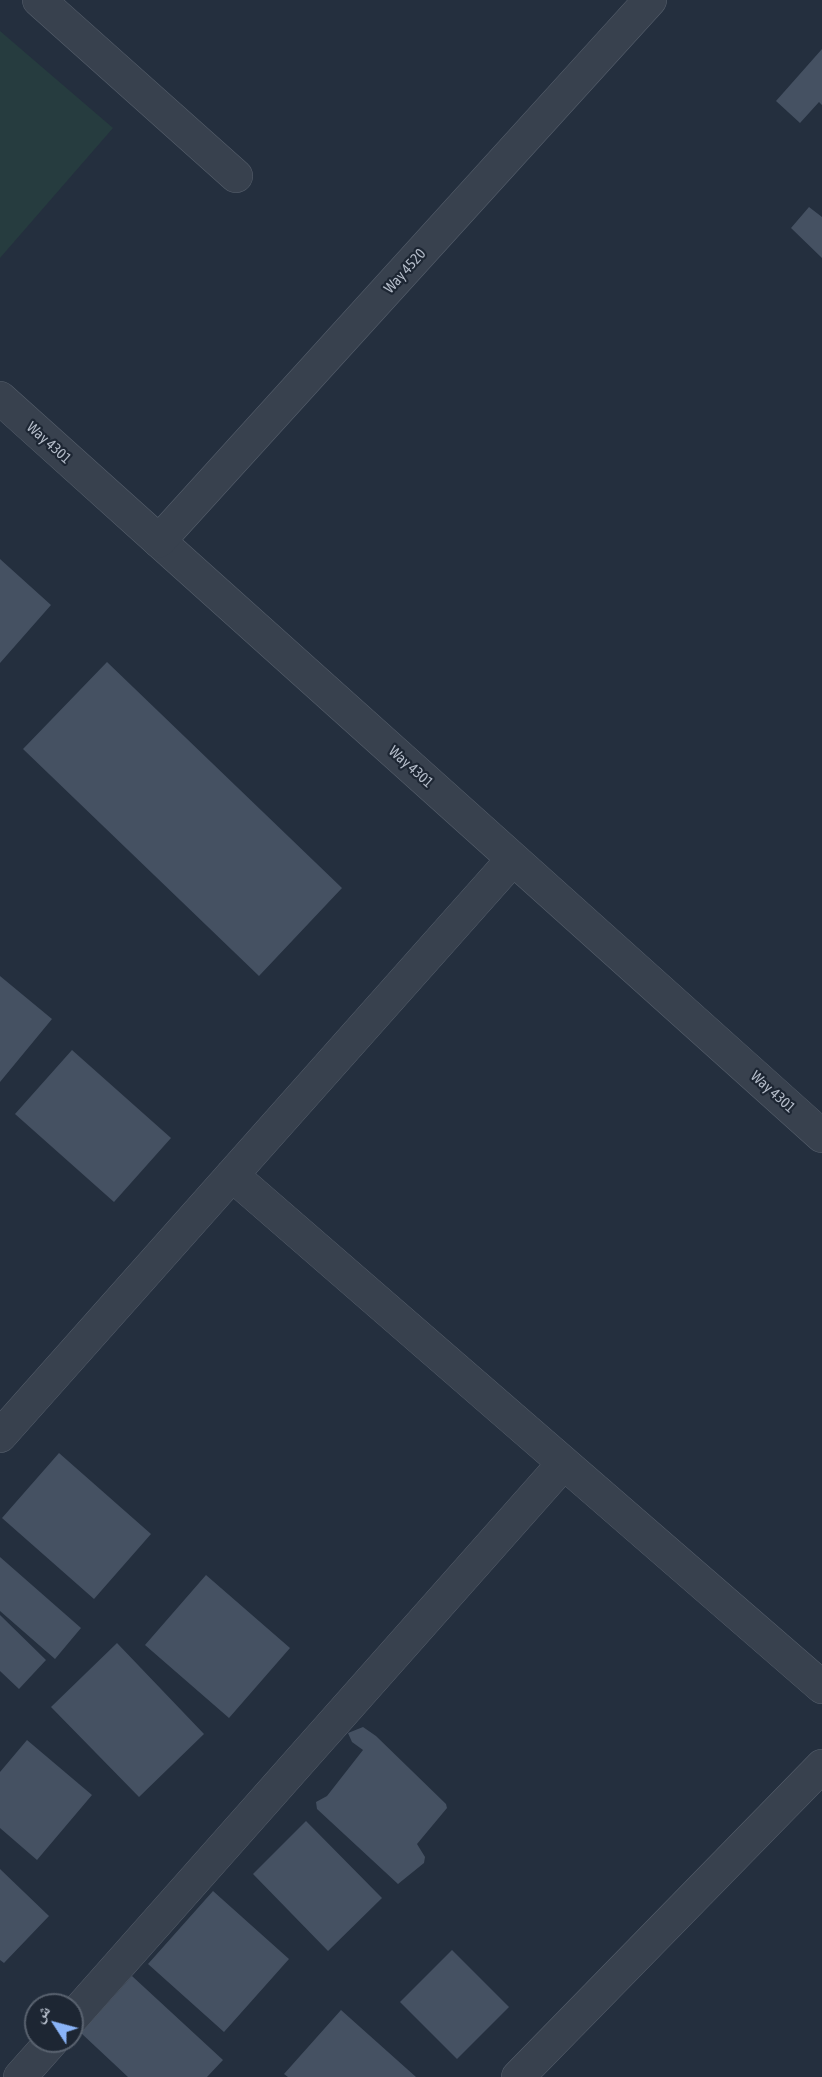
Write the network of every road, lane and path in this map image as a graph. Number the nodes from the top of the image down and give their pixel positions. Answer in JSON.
{"nodes":[{"id":1,"x":39,"y":0,"type":"edge"},
{"id":2,"x":650,"y":0,"type":"edge"},
{"id":3,"x":237,"y":176,"type":"dead end"},
{"id":4,"x":0,"y":398,"type":"edge"},
{"id":5,"x":159,"y":542,"type":"junction"},
{"id":6,"x":513,"y":859,"type":"junction"},
{"id":7,"x":822,"y":1136,"type":"edge"},
{"id":8,"x":232,"y":1175,"type":"junction"},
{"id":9,"x":0,"y":1436,"type":"edge"},
{"id":10,"x":562,"y":1464,"type":"junction"},
{"id":11,"x":822,"y":1687,"type":"edge"},
{"id":12,"x":822,"y":1766,"type":"edge"},
{"id":13,"x":84,"y":2004,"type":"edge"},
{"id":14,"x":41,"y":2053,"type":"edge"},
{"id":15,"x":20,"y":2077,"type":"edge"},
{"id":16,"x":518,"y":2077,"type":"edge"}],
"edges":[{"from":1,"to":3,"type":"street"},
{"from":2,"to":5,"type":"street","name":"Way 4520"},
{"from":4,"to":5,"type":"street","name":"Way 4301"},
{"from":5,"to":6,"type":"street","name":"Way 4301"},
{"from":6,"to":7,"type":"street","name":"Way 4301"},
{"from":6,"to":8,"type":"street"},
{"from":8,"to":9,"type":"street"},
{"from":8,"to":10,"type":"street"},
{"from":10,"to":11,"type":"street"},
{"from":10,"to":13,"type":"street"},
{"from":12,"to":16,"type":"street"},
{"from":14,"to":15,"type":"street"}]}
